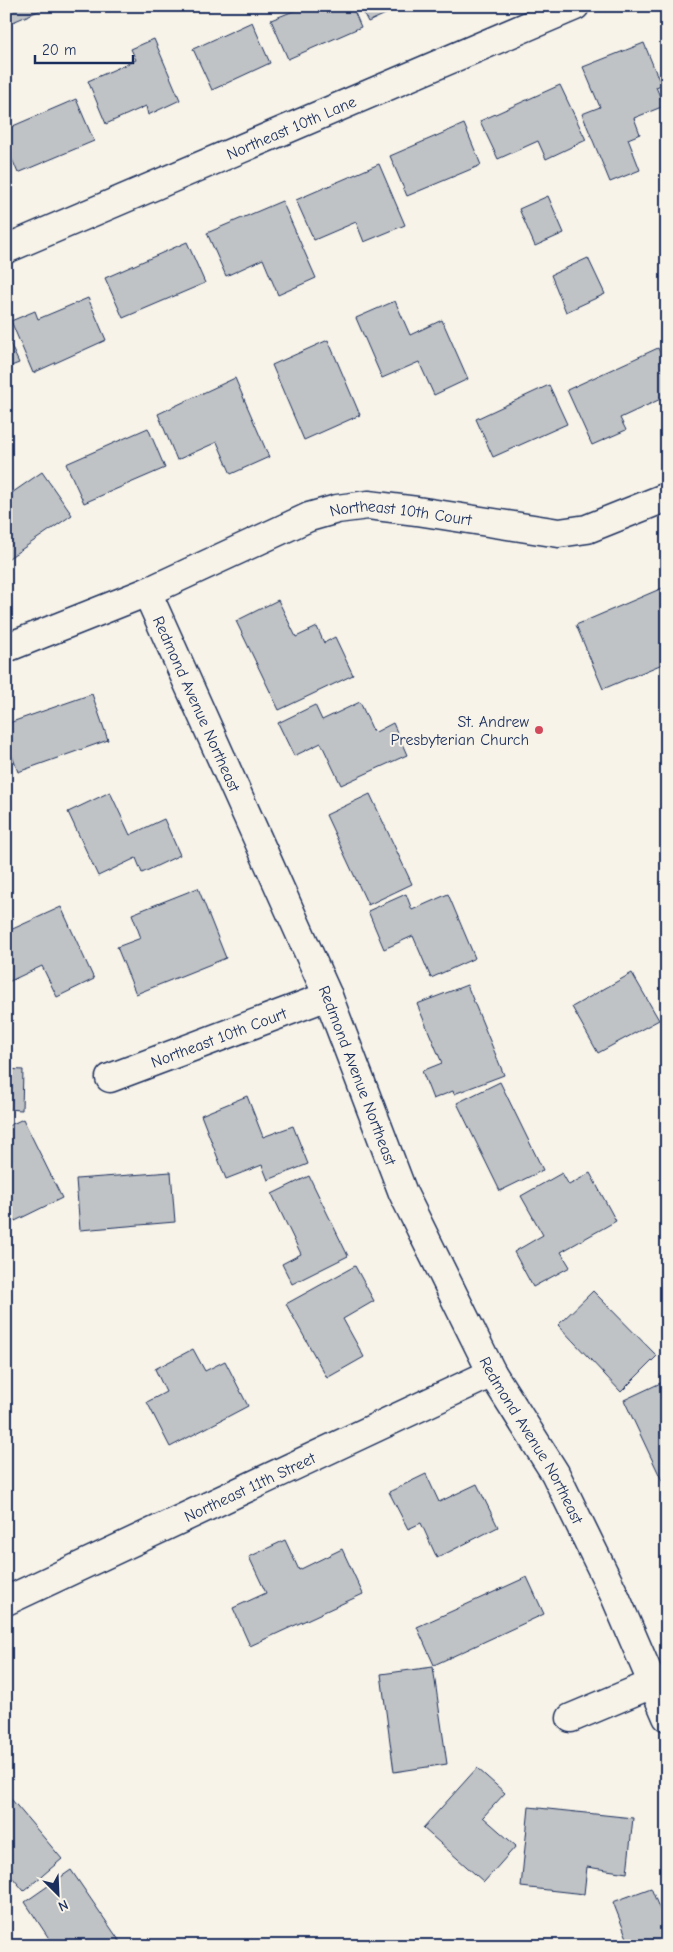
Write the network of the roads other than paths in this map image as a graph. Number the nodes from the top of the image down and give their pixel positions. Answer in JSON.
{"nodes":[{"id":1,"x":575,"y":6,"type":"edge"},
{"id":2,"x":6,"y":249,"type":"edge"},
{"id":3,"x":667,"y":497,"type":"edge"},
{"id":4,"x":147,"y":592,"type":"junction"},
{"id":5,"x":6,"y":648,"type":"edge"},
{"id":6,"x":328,"y":996,"type":"junction"},
{"id":7,"x":110,"y":1078,"type":"dead end"},
{"id":8,"x":492,"y":1373,"type":"junction"},
{"id":9,"x":6,"y":1601,"type":"edge"},
{"id":10,"x":652,"y":1684,"type":"junction"},
{"id":11,"x":667,"y":1717,"type":"edge"},
{"id":12,"x":572,"y":1718,"type":"dead end"}],
"edges":[{"from":1,"to":2,"type":"street","name":"Northeast 10th Lane"},
{"from":3,"to":4,"type":"street","name":"Northeast 10th Court"},
{"from":4,"to":5,"type":"street"},
{"from":4,"to":6,"type":"street","name":"Redmond Avenue Northeast"},
{"from":6,"to":7,"type":"street","name":"Northeast 10th Court"},
{"from":6,"to":8,"type":"street","name":"Redmond Avenue Northeast"},
{"from":8,"to":9,"type":"street","name":"Northeast 11th Street"},
{"from":8,"to":10,"type":"street","name":"Redmond Avenue Northeast"},
{"from":10,"to":11,"type":"street","name":"Redmond Avenue Northeast"},
{"from":10,"to":12,"type":"street"}]}
